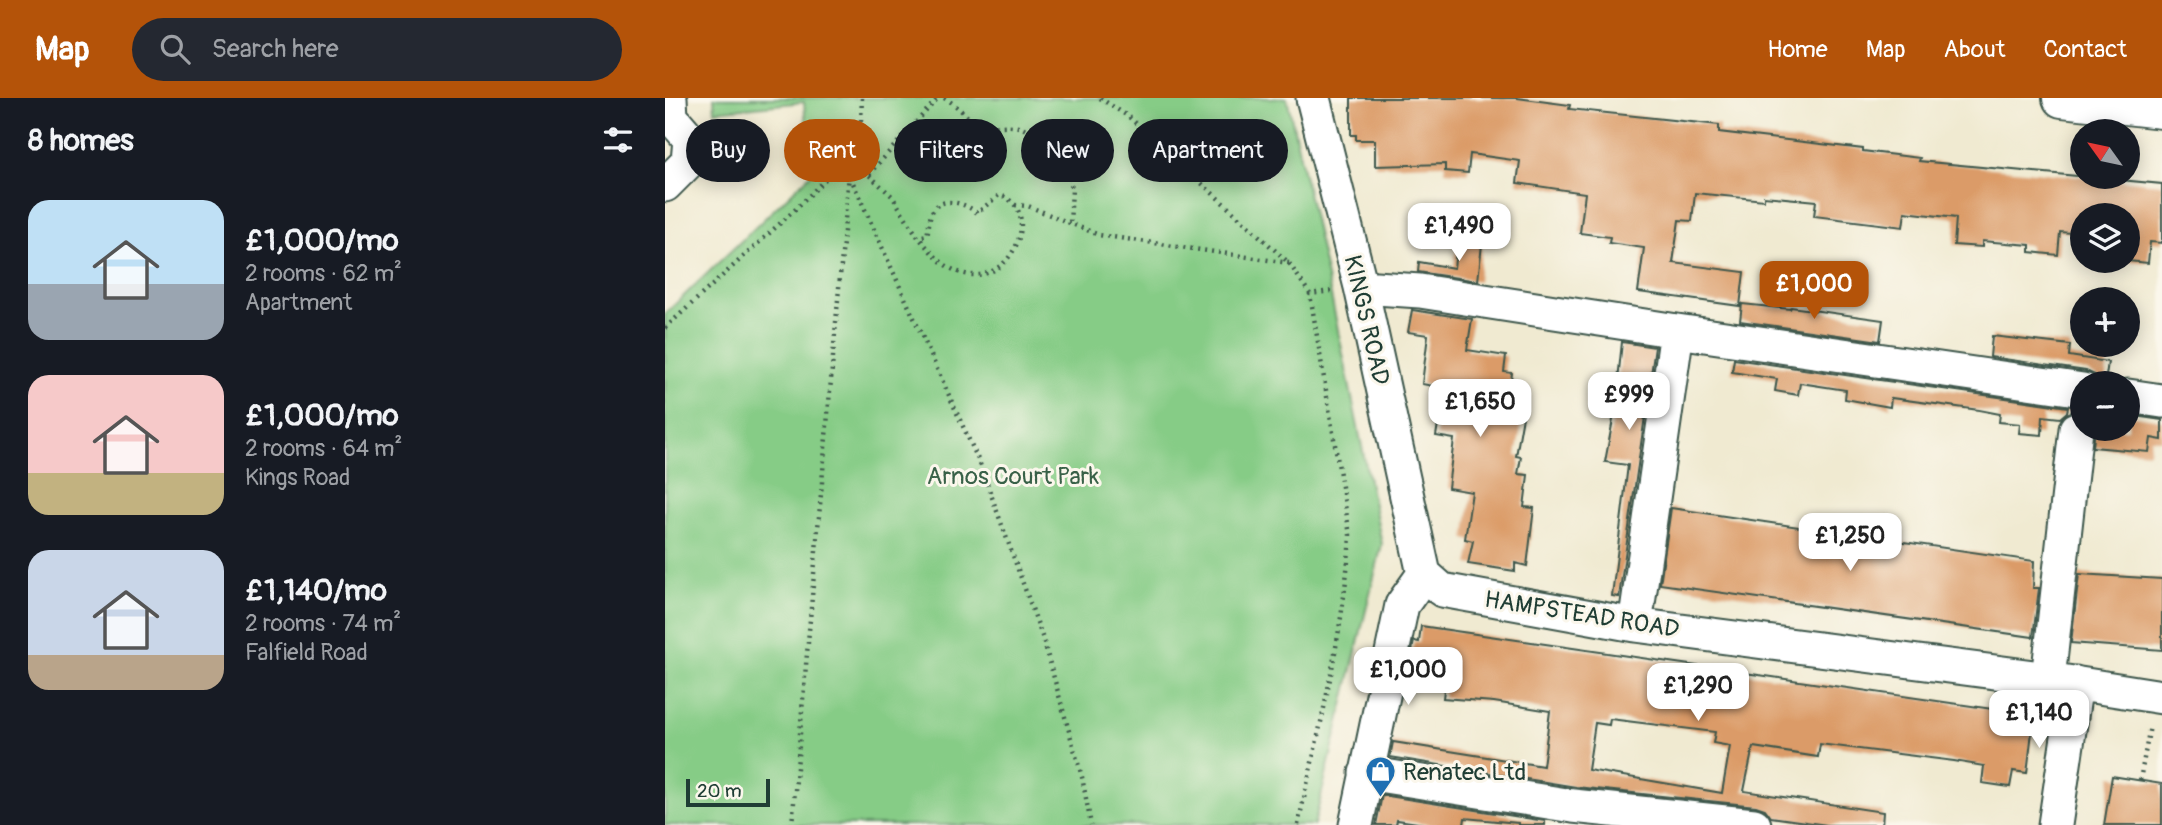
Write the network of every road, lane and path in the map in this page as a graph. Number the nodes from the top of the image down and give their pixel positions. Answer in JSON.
{"nodes":[{"id":1,"x":670,"y":98,"type":"edge"},
{"id":2,"x":862,"y":98,"type":"edge"},
{"id":3,"x":938,"y":98,"type":"edge"},
{"id":4,"x":944,"y":98,"type":"edge"},
{"id":5,"x":1100,"y":98,"type":"edge"},
{"id":6,"x":1313,"y":98,"type":"edge"},
{"id":7,"x":2062,"y":98,"type":"edge"},
{"id":8,"x":2162,"y":109,"type":"edge"},
{"id":9,"x":861,"y":119,"type":"edge"},
{"id":10,"x":880,"y":162,"type":"edge"},
{"id":11,"x":823,"y":182,"type":"edge"},
{"id":12,"x":848,"y":182,"type":"edge"},
{"id":13,"x":853,"y":182,"type":"edge"},
{"id":14,"x":877,"y":182,"type":"edge"},
{"id":15,"x":665,"y":185,"type":"edge"},
{"id":16,"x":1014,"y":205,"type":"junction"},
{"id":17,"x":1070,"y":224,"type":"junction"},
{"id":18,"x":918,"y":237,"type":"junction"},
{"id":19,"x":1289,"y":263,"type":"junction"},
{"id":20,"x":1359,"y":279,"type":"junction"},
{"id":21,"x":1310,"y":294,"type":"junction"},
{"id":22,"x":665,"y":328,"type":"edge"},
{"id":23,"x":1677,"y":331,"type":"junction"},
{"id":24,"x":2070,"y":388,"type":"edge"},
{"id":25,"x":2140,"y":398,"type":"edge"},
{"id":26,"x":2162,"y":401,"type":"edge"},
{"id":27,"x":2075,"y":441,"type":"edge"},
{"id":28,"x":1424,"y":574,"type":"junction"},
{"id":29,"x":1635,"y":625,"type":"junction"},
{"id":30,"x":2062,"y":681,"type":"junction"},
{"id":31,"x":2159,"y":696,"type":"edge"},
{"id":32,"x":1366,"y":773,"type":"junction"},
{"id":33,"x":2140,"y":780,"type":"dead end"},
{"id":34,"x":792,"y":825,"type":"edge"},
{"id":35,"x":1091,"y":825,"type":"edge"},
{"id":36,"x":1298,"y":825,"type":"edge"},
{"id":37,"x":1356,"y":825,"type":"edge"},
{"id":38,"x":1754,"y":825,"type":"edge"},
{"id":39,"x":2055,"y":825,"type":"edge"}],
"edges":[{"from":1,"to":15,"type":"street"},
{"from":2,"to":9,"type":"path"},
{"from":3,"to":10,"type":"path"},
{"from":4,"to":17,"type":"path"},
{"from":5,"to":19,"type":"path"},
{"from":6,"to":20,"type":"street","name":"KINGS ROAD"},
{"from":7,"to":8,"type":"highway"},
{"from":11,"to":22,"type":"path"},
{"from":12,"to":34,"type":"path"},
{"from":13,"to":35,"type":"path"},
{"from":14,"to":18,"type":"path"},
{"from":16,"to":17,"type":"path"},
{"from":16,"to":18,"type":"path"},
{"from":16,"to":18,"type":"path"},
{"from":17,"to":19,"type":"path"},
{"from":19,"to":21,"type":"path"},
{"from":20,"to":21,"type":"path"},
{"from":20,"to":23,"type":"street"},
{"from":20,"to":28,"type":"street","name":"KINGS ROAD"},
{"from":21,"to":36,"type":"path"},
{"from":23,"to":24,"type":"street"},
{"from":23,"to":29,"type":"street"},
{"from":25,"to":26,"type":"street"},
{"from":27,"to":30,"type":"street"},
{"from":28,"to":29,"type":"street","name":"HAMPSTEAD ROAD"},
{"from":28,"to":32,"type":"street"},
{"from":29,"to":30,"type":"street","name":"HAMPSTEAD ROAD"},
{"from":30,"to":31,"type":"street","name":"HAMPSTEAD ROAD"},
{"from":30,"to":39,"type":"street"},
{"from":31,"to":33,"type":"path"},
{"from":32,"to":37,"type":"street"},
{"from":32,"to":38,"type":"street"}]}
